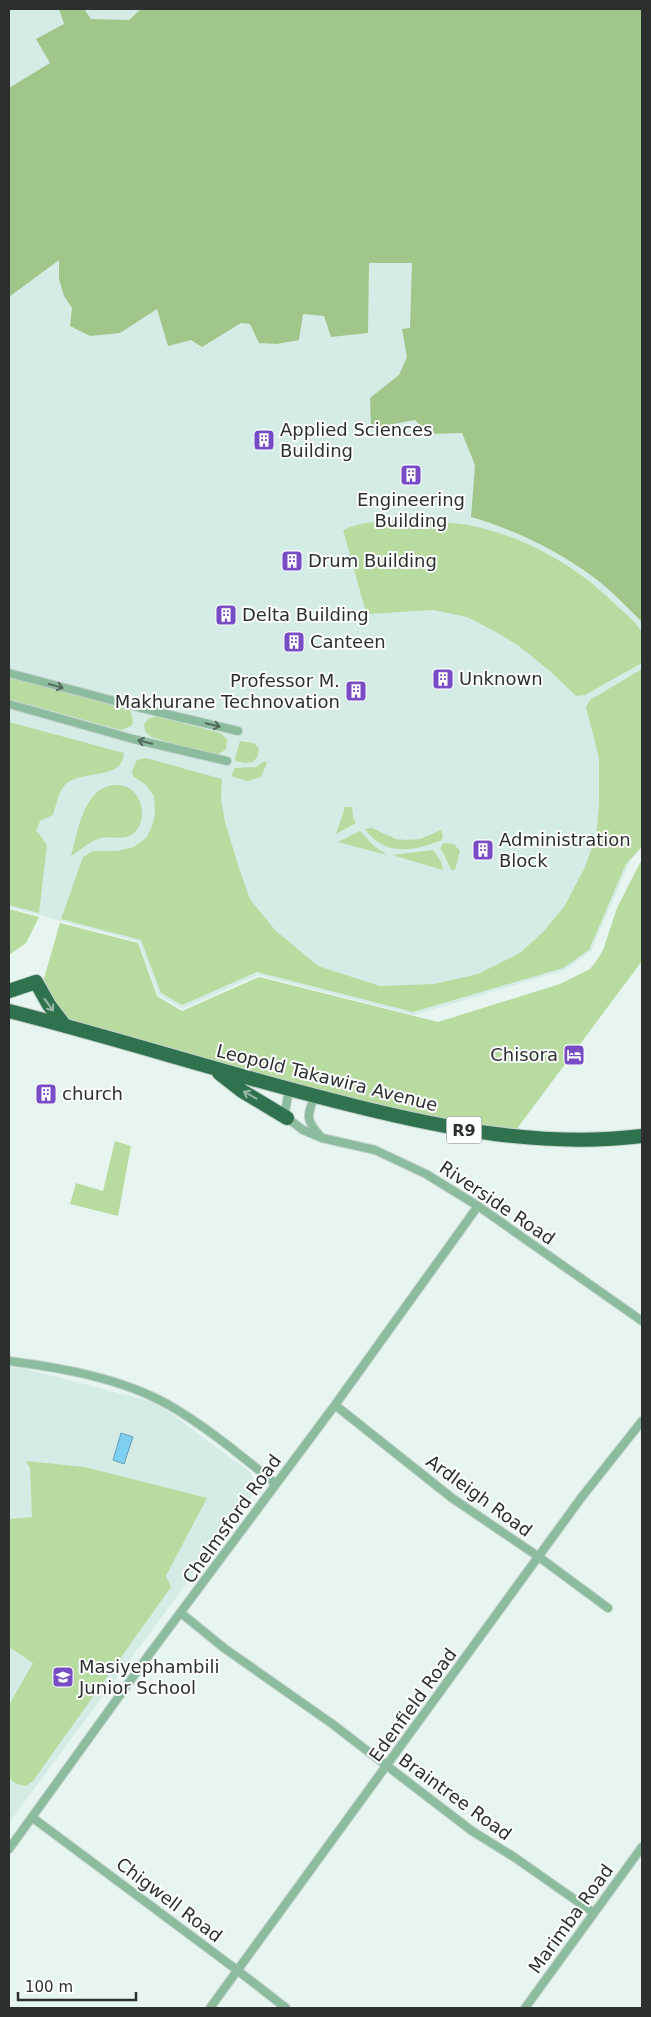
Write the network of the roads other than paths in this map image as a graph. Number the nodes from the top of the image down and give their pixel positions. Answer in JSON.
{"nodes":[{"id":1,"x":9,"y":673,"type":"edge"},
{"id":2,"x":9,"y":704,"type":"edge"},
{"id":3,"x":238,"y":731,"type":"dead end"},
{"id":4,"x":227,"y":761,"type":"dead end"},
{"id":5,"x":9,"y":991,"type":"edge"},
{"id":6,"x":9,"y":1011,"type":"edge"},
{"id":7,"x":66,"y":1026,"type":"junction"},
{"id":8,"x":215,"y":1070,"type":"junction"},
{"id":9,"x":289,"y":1090,"type":"junction"},
{"id":10,"x":315,"y":1096,"type":"junction"},
{"id":11,"x":288,"y":1118,"type":"junction"},
{"id":12,"x":642,"y":1136,"type":"edge"},
{"id":13,"x":322,"y":1138,"type":"junction"},
{"id":14,"x":478,"y":1206,"type":"junction"},
{"id":15,"x":642,"y":1321,"type":"edge"},
{"id":16,"x":9,"y":1361,"type":"edge"},
{"id":17,"x":335,"y":1405,"type":"junction"},
{"id":18,"x":642,"y":1421,"type":"edge"},
{"id":19,"x":275,"y":1484,"type":"junction"},
{"id":20,"x":539,"y":1557,"type":"junction"},
{"id":21,"x":608,"y":1608,"type":"dead end"},
{"id":22,"x":180,"y":1613,"type":"junction"},
{"id":23,"x":387,"y":1766,"type":"junction"},
{"id":24,"x":33,"y":1818,"type":"junction"},
{"id":25,"x":642,"y":1847,"type":"edge"},
{"id":26,"x":9,"y":1849,"type":"edge"},
{"id":27,"x":594,"y":1913,"type":"junction"},
{"id":28,"x":237,"y":1970,"type":"junction"},
{"id":29,"x":210,"y":2008,"type":"edge"},
{"id":30,"x":286,"y":2008,"type":"edge"},
{"id":31,"x":525,"y":2008,"type":"edge"}],
"edges":[{"from":1,"to":3,"type":"street","one_way":true},
{"from":4,"to":2,"type":"street","one_way":true},
{"from":5,"to":7,"type":"highway","one_way":true},
{"from":6,"to":7,"type":"highway","name":"Leopold Takawira Avenue","number":"R9"},
{"from":7,"to":8,"type":"highway","name":"Leopold Takawira Avenue","number":"R9"},
{"from":8,"to":9,"type":"highway","name":"Leopold Takawira Avenue","number":"R9"},
{"from":11,"to":8,"type":"highway","one_way":true},
{"from":9,"to":10,"type":"highway","name":"Leopold Takawira Avenue","number":"R9"},
{"from":9,"to":11,"type":"street"},
{"from":10,"to":12,"type":"highway","name":"Leopold Takawira Avenue","number":"R9"},
{"from":10,"to":13,"type":"street"},
{"from":11,"to":13,"type":"street","name":"Riverside Road"},
{"from":13,"to":14,"type":"street","name":"Riverside Road"},
{"from":14,"to":15,"type":"street","name":"Riverside Road"},
{"from":14,"to":17,"type":"street","name":"Chelmsford Road"},
{"from":16,"to":19,"type":"street"},
{"from":17,"to":19,"type":"street","name":"Chelmsford Road"},
{"from":17,"to":20,"type":"street","name":"Ardleigh Road"},
{"from":18,"to":20,"type":"street","name":"Edenfield Road"},
{"from":19,"to":22,"type":"street","name":"Chelmsford Road"},
{"from":20,"to":21,"type":"street","name":"Ardleigh Road"},
{"from":20,"to":23,"type":"street","name":"Edenfield Road"},
{"from":22,"to":23,"type":"street","name":"Braintree Road"},
{"from":22,"to":24,"type":"street","name":"Chelmsford Road"},
{"from":23,"to":27,"type":"street","name":"Braintree Road"},
{"from":23,"to":28,"type":"street","name":"Edenfield Road"},
{"from":24,"to":26,"type":"street","name":"Chelmsford Road"},
{"from":24,"to":28,"type":"street","name":"Chigwell Road"},
{"from":25,"to":27,"type":"street","name":"Marimba Road"},
{"from":27,"to":31,"type":"street","name":"Marimba Road"},
{"from":28,"to":29,"type":"street","name":"Edenfield Road"},
{"from":28,"to":30,"type":"street","name":"Chigwell Road"}]}
